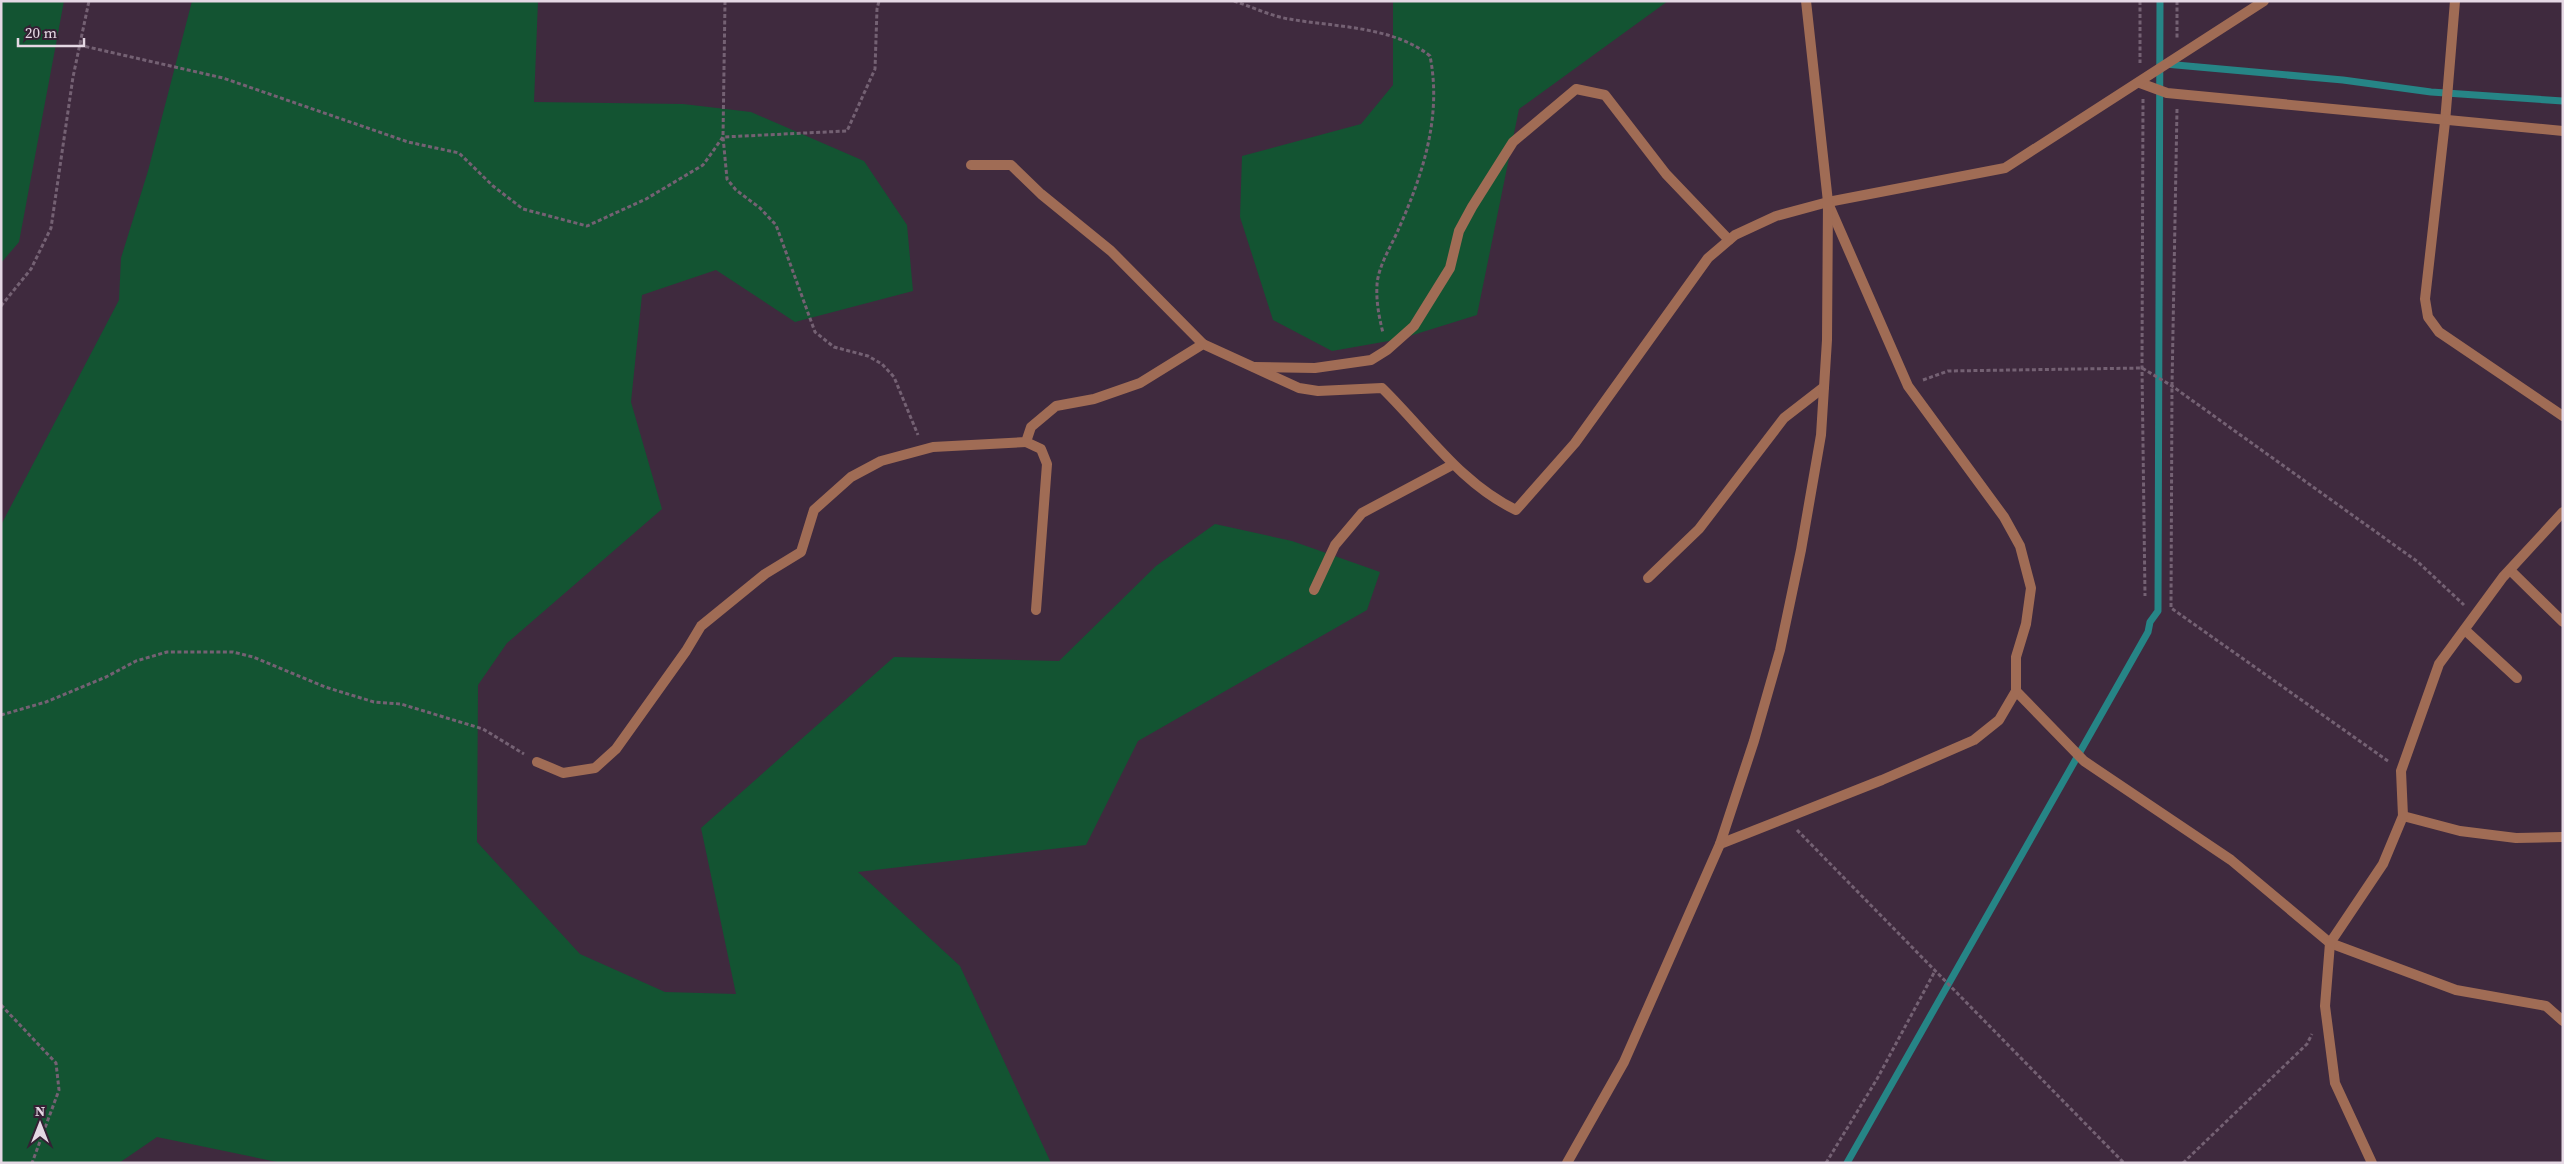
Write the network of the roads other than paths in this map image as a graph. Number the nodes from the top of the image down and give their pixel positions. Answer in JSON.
{"nodes":[{"id":1,"x":1806,"y":1,"type":"edge"},
{"id":2,"x":2264,"y":1,"type":"edge"},
{"id":3,"x":2455,"y":1,"type":"edge"},
{"id":4,"x":2140,"y":83,"type":"junction"},
{"id":5,"x":2445,"y":122,"type":"junction"},
{"id":6,"x":2563,"y":132,"type":"edge"},
{"id":7,"x":971,"y":165,"type":"dead end"},
{"id":8,"x":1828,"y":202,"type":"junction"},
{"id":9,"x":1729,"y":240,"type":"junction"},
{"id":10,"x":1203,"y":344,"type":"junction"},
{"id":11,"x":1254,"y":367,"type":"junction"},
{"id":12,"x":1824,"y":387,"type":"junction"},
{"id":13,"x":2563,"y":416,"type":"edge"},
{"id":14,"x":1026,"y":442,"type":"junction"},
{"id":15,"x":1452,"y":465,"type":"junction"},
{"id":16,"x":2563,"y":512,"type":"edge"},
{"id":17,"x":2510,"y":570,"type":"junction"},
{"id":18,"x":1648,"y":578,"type":"dead end"},
{"id":19,"x":1314,"y":590,"type":"dead end"},
{"id":20,"x":1036,"y":610,"type":"dead end"},
{"id":21,"x":2563,"y":622,"type":"edge"},
{"id":22,"x":2465,"y":630,"type":"junction"},
{"id":23,"x":2517,"y":678,"type":"dead end"},
{"id":24,"x":2016,"y":691,"type":"junction"},
{"id":25,"x":537,"y":762,"type":"road end"},
{"id":26,"x":2403,"y":816,"type":"junction"},
{"id":27,"x":2563,"y":837,"type":"edge"},
{"id":28,"x":1720,"y":844,"type":"junction"},
{"id":29,"x":2330,"y":943,"type":"junction"},
{"id":30,"x":2563,"y":1021,"type":"edge"},
{"id":31,"x":1567,"y":1163,"type":"edge"},
{"id":32,"x":2372,"y":1163,"type":"edge"}],
"edges":[{"from":1,"to":8,"type":"street"},
{"from":2,"to":4,"type":"street"},
{"from":3,"to":5,"type":"street"},
{"from":4,"to":5,"type":"street"},
{"from":4,"to":8,"type":"street"},
{"from":5,"to":6,"type":"street"},
{"from":5,"to":13,"type":"street"},
{"from":7,"to":10,"type":"street"},
{"from":8,"to":9,"type":"street"},
{"from":8,"to":12,"type":"street"},
{"from":8,"to":24,"type":"street"},
{"from":9,"to":11,"type":"street"},
{"from":9,"to":15,"type":"street"},
{"from":10,"to":11,"type":"street"},
{"from":10,"to":14,"type":"street"},
{"from":11,"to":15,"type":"street"},
{"from":12,"to":18,"type":"street"},
{"from":12,"to":28,"type":"street"},
{"from":14,"to":20,"type":"street"},
{"from":14,"to":25,"type":"street"},
{"from":15,"to":19,"type":"street"},
{"from":16,"to":17,"type":"street"},
{"from":17,"to":21,"type":"street"},
{"from":17,"to":22,"type":"street"},
{"from":22,"to":23,"type":"street"},
{"from":22,"to":26,"type":"street"},
{"from":24,"to":28,"type":"street"},
{"from":24,"to":29,"type":"street"},
{"from":26,"to":27,"type":"street"},
{"from":26,"to":29,"type":"street"},
{"from":28,"to":31,"type":"street"},
{"from":29,"to":30,"type":"street"},
{"from":29,"to":32,"type":"street"}]}
